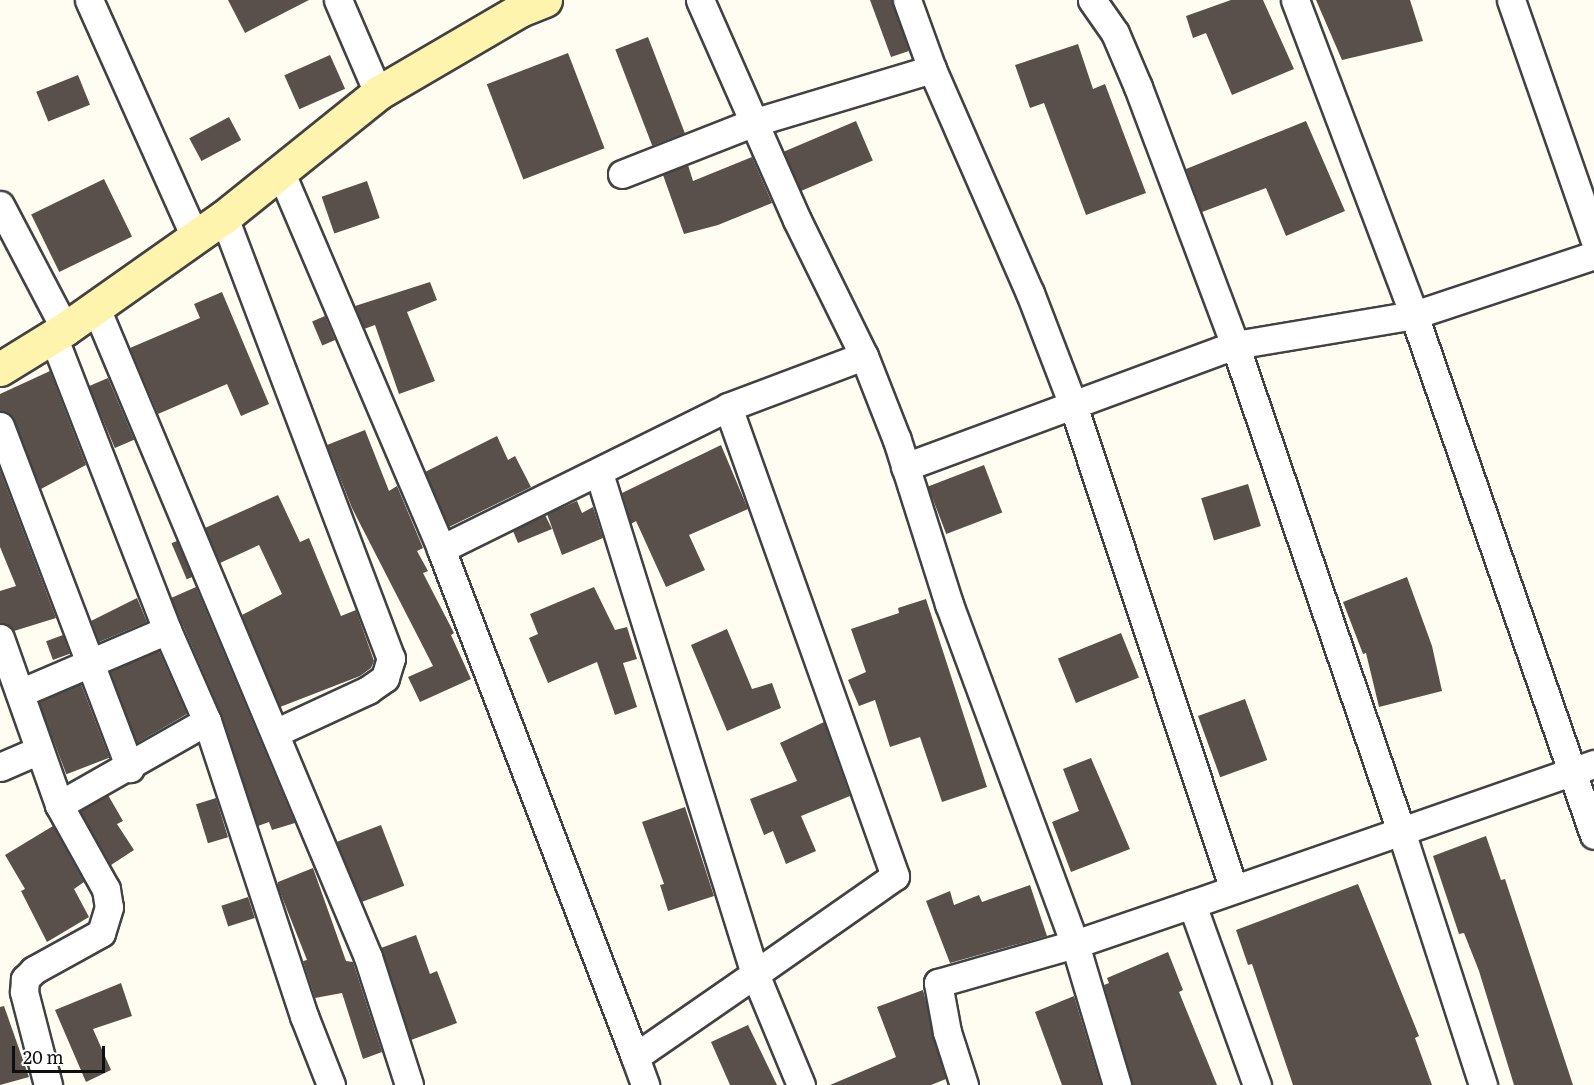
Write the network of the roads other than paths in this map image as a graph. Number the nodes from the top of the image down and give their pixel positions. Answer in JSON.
{"nodes":[{"id":1,"x":89,"y":0,"type":"edge"},
{"id":2,"x":338,"y":0,"type":"edge"},
{"id":3,"x":545,"y":0,"type":"edge"},
{"id":4,"x":700,"y":0,"type":"edge"},
{"id":5,"x":907,"y":0,"type":"edge"},
{"id":6,"x":1092,"y":0,"type":"edge"},
{"id":7,"x":1295,"y":0,"type":"edge"},
{"id":8,"x":1511,"y":0,"type":"edge"},
{"id":9,"x":932,"y":69,"type":"junction"},
{"id":10,"x":378,"y":93,"type":"junction"},
{"id":11,"x":752,"y":123,"type":"junction"},
{"id":12,"x":281,"y":173,"type":"junction"},
{"id":13,"x":622,"y":174,"type":"dead end"},
{"id":14,"x":0,"y":205,"type":"edge"},
{"id":15,"x":224,"y":217,"type":"junction"},
{"id":16,"x":194,"y":235,"type":"junction"},
{"id":17,"x":1594,"y":239,"type":"edge"},
{"id":18,"x":1594,"y":255,"type":"edge"},
{"id":19,"x":96,"y":308,"type":"junction"},
{"id":20,"x":1414,"y":315,"type":"junction"},
{"id":21,"x":59,"y":333,"type":"junction"},
{"id":22,"x":1235,"y":345,"type":"junction"},
{"id":23,"x":864,"y":356,"type":"junction"},
{"id":24,"x":0,"y":369,"type":"edge"},
{"id":25,"x":1073,"y":405,"type":"junction"},
{"id":26,"x":728,"y":407,"type":"junction"},
{"id":27,"x":0,"y":426,"type":"edge"},
{"id":28,"x":905,"y":467,"type":"junction"},
{"id":29,"x":599,"y":473,"type":"junction"},
{"id":30,"x":441,"y":549,"type":"junction"},
{"id":31,"x":167,"y":630,"type":"junction"},
{"id":32,"x":0,"y":638,"type":"edge"},
{"id":33,"x":91,"y":665,"type":"junction"},
{"id":34,"x":20,"y":693,"type":"junction"},
{"id":35,"x":207,"y":721,"type":"junction"},
{"id":36,"x":275,"y":733,"type":"junction"},
{"id":37,"x":37,"y":751,"type":"junction"},
{"id":38,"x":0,"y":767,"type":"edge"},
{"id":39,"x":130,"y":768,"type":"junction"},
{"id":40,"x":1582,"y":768,"type":"edge"},
{"id":41,"x":59,"y":805,"type":"junction"},
{"id":42,"x":1401,"y":831,"type":"junction"},
{"id":43,"x":1594,"y":835,"type":"edge"},
{"id":44,"x":1233,"y":887,"type":"junction"},
{"id":45,"x":1192,"y":904,"type":"junction"},
{"id":46,"x":1075,"y":944,"type":"junction"},
{"id":47,"x":755,"y":974,"type":"junction"},
{"id":48,"x":635,"y":1057,"type":"junction"},
{"id":49,"x":48,"y":1085,"type":"edge"},
{"id":50,"x":331,"y":1085,"type":"edge"},
{"id":51,"x":409,"y":1085,"type":"edge"},
{"id":52,"x":645,"y":1085,"type":"edge"},
{"id":53,"x":801,"y":1085,"type":"edge"},
{"id":54,"x":964,"y":1085,"type":"edge"},
{"id":55,"x":1118,"y":1085,"type":"edge"},
{"id":56,"x":1257,"y":1085,"type":"edge"},
{"id":57,"x":1483,"y":1085,"type":"edge"}],
"edges":[{"from":1,"to":16,"type":"street"},
{"from":2,"to":10,"type":"street"},
{"from":3,"to":10,"type":"street"},
{"from":4,"to":11,"type":"street"},
{"from":5,"to":9,"type":"street"},
{"from":6,"to":22,"type":"street"},
{"from":7,"to":20,"type":"street"},
{"from":8,"to":17,"type":"street"},
{"from":9,"to":11,"type":"street"},
{"from":9,"to":25,"type":"street"},
{"from":10,"to":12,"type":"street"},
{"from":11,"to":13,"type":"street"},
{"from":11,"to":23,"type":"street"},
{"from":12,"to":15,"type":"street"},
{"from":12,"to":30,"type":"street"},
{"from":14,"to":21,"type":"street"},
{"from":15,"to":16,"type":"street"},
{"from":15,"to":36,"type":"street"},
{"from":16,"to":19,"type":"street"},
{"from":18,"to":20,"type":"street"},
{"from":19,"to":21,"type":"street"},
{"from":19,"to":36,"type":"street"},
{"from":20,"to":22,"type":"street"},
{"from":20,"to":40,"type":"street"},
{"from":21,"to":24,"type":"street"},
{"from":21,"to":31,"type":"street"},
{"from":22,"to":25,"type":"street"},
{"from":22,"to":42,"type":"street"},
{"from":23,"to":26,"type":"street"},
{"from":23,"to":28,"type":"street"},
{"from":25,"to":28,"type":"street"},
{"from":25,"to":44,"type":"street"},
{"from":26,"to":29,"type":"street"},
{"from":26,"to":47,"type":"street"},
{"from":27,"to":33,"type":"street"},
{"from":28,"to":46,"type":"street"},
{"from":29,"to":30,"type":"street"},
{"from":29,"to":47,"type":"street"},
{"from":30,"to":48,"type":"street"},
{"from":31,"to":33,"type":"street"},
{"from":31,"to":35,"type":"street"},
{"from":32,"to":34,"type":"street"},
{"from":33,"to":34,"type":"street"},
{"from":33,"to":39,"type":"street"},
{"from":34,"to":37,"type":"street"},
{"from":35,"to":39,"type":"street"},
{"from":35,"to":50,"type":"street"},
{"from":36,"to":51,"type":"street"},
{"from":37,"to":38,"type":"street"},
{"from":37,"to":41,"type":"street"},
{"from":39,"to":41,"type":"street"},
{"from":40,"to":42,"type":"street"},
{"from":40,"to":43,"type":"street"},
{"from":41,"to":49,"type":"street"},
{"from":42,"to":44,"type":"street"},
{"from":42,"to":57,"type":"street"},
{"from":44,"to":45,"type":"street"},
{"from":45,"to":46,"type":"street"},
{"from":45,"to":56,"type":"street"},
{"from":46,"to":54,"type":"street"},
{"from":46,"to":55,"type":"street"},
{"from":47,"to":48,"type":"street"},
{"from":47,"to":53,"type":"street"},
{"from":48,"to":52,"type":"street"}]}
